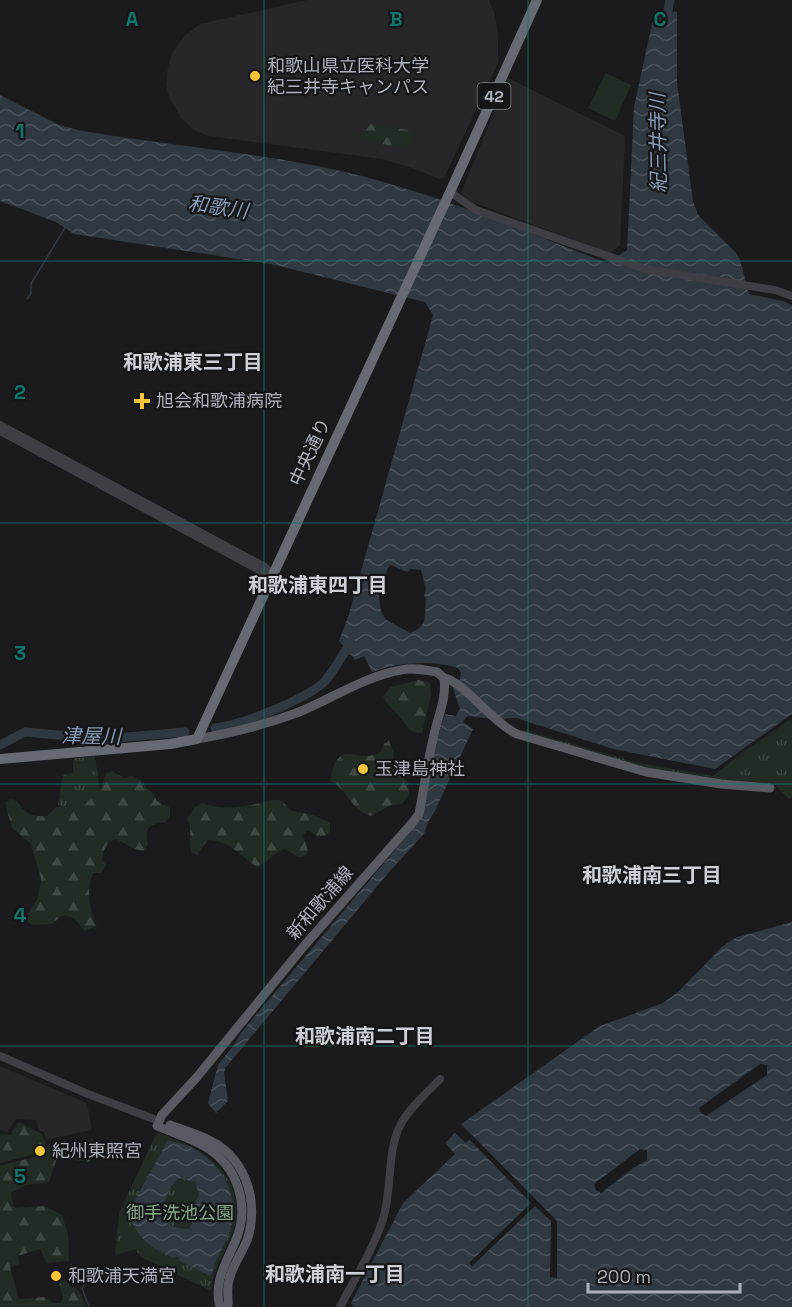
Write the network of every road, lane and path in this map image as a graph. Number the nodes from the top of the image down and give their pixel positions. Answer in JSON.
{"nodes":[{"id":1,"x":537,"y":0,"type":"edge"},
{"id":2,"x":449,"y":196,"type":"junction"},
{"id":3,"x":792,"y":296,"type":"edge"},
{"id":4,"x":0,"y":425,"type":"edge"},
{"id":5,"x":0,"y":431,"type":"edge"},
{"id":6,"x":272,"y":574,"type":"junction"},
{"id":7,"x":444,"y":678,"type":"junction"},
{"id":8,"x":196,"y":739,"type":"junction"},
{"id":9,"x":0,"y":759,"type":"edge"},
{"id":10,"x":770,"y":788,"type":"dead end"},
{"id":11,"x":0,"y":1056,"type":"edge"},
{"id":12,"x":440,"y":1079,"type":"dead end"},
{"id":13,"x":158,"y":1124,"type":"junction"},
{"id":14,"x":220,"y":1307,"type":"edge"},
{"id":15,"x":228,"y":1307,"type":"edge"},
{"id":16,"x":340,"y":1307,"type":"edge"}],
"edges":[{"from":1,"to":2,"type":"highway","name":"中央通り","number":"42"},
{"from":2,"to":3,"type":"street"},
{"from":2,"to":6,"type":"highway","name":"中央通り","number":"42"},
{"from":4,"to":6,"type":"street"},
{"from":5,"to":6,"type":"street"},
{"from":6,"to":8,"type":"highway","name":"中央通り","number":"42"},
{"from":7,"to":8,"type":"main road"},
{"from":7,"to":10,"type":"main road"},
{"from":7,"to":13,"type":"main road","name":"新和歌浦線"},
{"from":8,"to":9,"type":"highway"},
{"from":11,"to":13,"type":"street"},
{"from":12,"to":16,"type":"street"},
{"from":13,"to":14,"type":"main road"},
{"from":13,"to":15,"type":"main road"}]}
